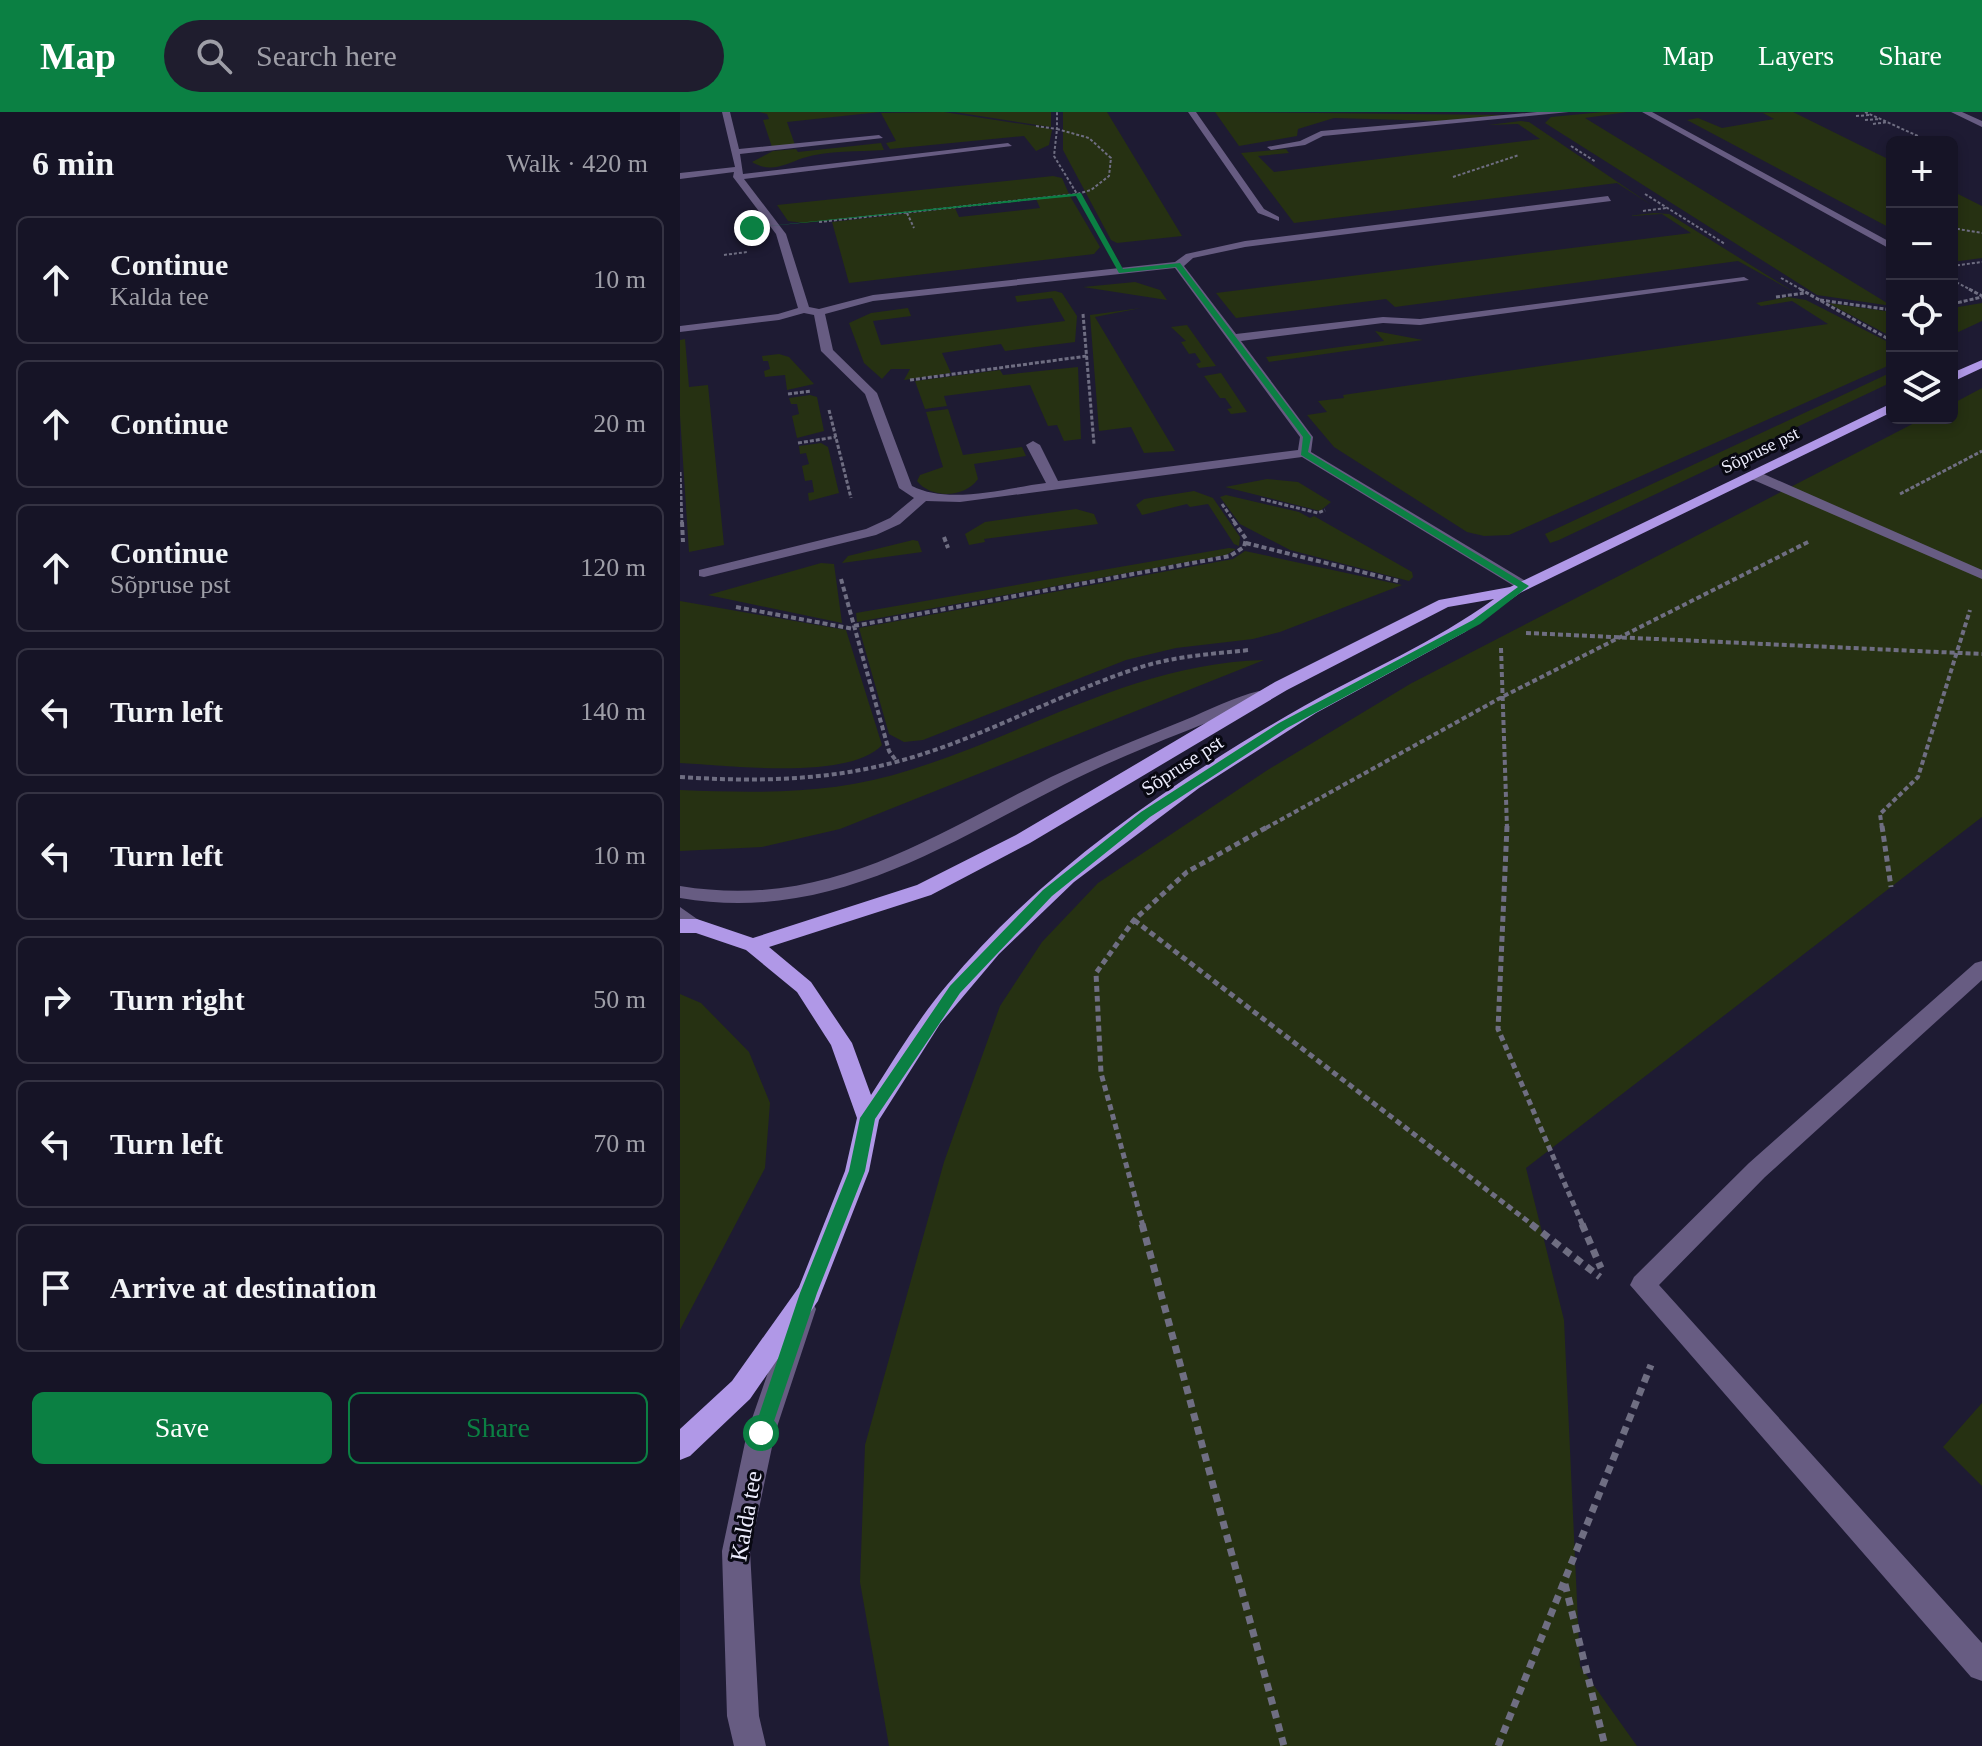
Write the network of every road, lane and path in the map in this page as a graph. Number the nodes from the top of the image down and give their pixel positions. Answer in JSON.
{"nodes":[{"id":1,"x":726,"y":112,"type":"edge"},
{"id":2,"x":1192,"y":112,"type":"edge"},
{"id":3,"x":1565,"y":112,"type":"edge"},
{"id":4,"x":1646,"y":112,"type":"edge"},
{"id":5,"x":1865,"y":112,"type":"edge"},
{"id":6,"x":1955,"y":112,"type":"edge"},
{"id":7,"x":1524,"y":114,"type":"edge"},
{"id":8,"x":1871,"y":115,"type":"junction"},
{"id":9,"x":1856,"y":116,"type":"dead end"},
{"id":10,"x":1880,"y":119,"type":"junction"},
{"id":11,"x":1865,"y":120,"type":"dead end"},
{"id":12,"x":1888,"y":122,"type":"junction"},
{"id":13,"x":1873,"y":124,"type":"dead end"},
{"id":14,"x":1982,"y":124,"type":"edge"},
{"id":15,"x":1917,"y":136,"type":"edge"},
{"id":16,"x":879,"y":138,"type":"dead end"},
{"id":17,"x":1008,"y":146,"type":"dead end"},
{"id":18,"x":1271,"y":147,"type":"dead end"},
{"id":19,"x":735,"y":152,"type":"junction"},
{"id":20,"x":1602,"y":166,"type":"dead end"},
{"id":21,"x":739,"y":173,"type":"junction"},
{"id":22,"x":680,"y":176,"type":"edge"},
{"id":23,"x":1640,"y":191,"type":"dead end"},
{"id":24,"x":1078,"y":194,"type":"junction"},
{"id":25,"x":1608,"y":199,"type":"dead end"},
{"id":26,"x":907,"y":213,"type":"junction"},
{"id":27,"x":1276,"y":219,"type":"dead end"},
{"id":28,"x":775,"y":226,"type":"junction"},
{"id":29,"x":914,"y":228,"type":"dead end"},
{"id":30,"x":1958,"y":229,"type":"edge"},
{"id":31,"x":1982,"y":233,"type":"edge"},
{"id":32,"x":1886,"y":244,"type":"edge"},
{"id":33,"x":1733,"y":249,"type":"dead end"},
{"id":34,"x":724,"y":255,"type":"dead end"},
{"id":35,"x":1982,"y":262,"type":"edge"},
{"id":36,"x":1178,"y":265,"type":"junction"},
{"id":37,"x":1958,"y":265,"type":"edge"},
{"id":38,"x":1769,"y":271,"type":"dead end"},
{"id":39,"x":1121,"y":272,"type":"junction"},
{"id":40,"x":1060,"y":276,"type":"junction"},
{"id":41,"x":1744,"y":280,"type":"dead end"},
{"id":42,"x":1958,"y":283,"type":"edge"},
{"id":43,"x":1982,"y":297,"type":"edge"},
{"id":44,"x":1815,"y":299,"type":"junction"},
{"id":45,"x":1958,"y":303,"type":"edge"},
{"id":46,"x":1886,"y":309,"type":"edge"},
{"id":47,"x":811,"y":311,"type":"junction"},
{"id":48,"x":680,"y":329,"type":"edge"},
{"id":49,"x":1235,"y":338,"type":"junction"},
{"id":50,"x":1886,"y":338,"type":"edge"},
{"id":51,"x":1087,"y":356,"type":"junction"},
{"id":52,"x":1982,"y":364,"type":"edge"},
{"id":53,"x":1958,"y":375,"type":"edge"},
{"id":54,"x":908,"y":381,"type":"dead end"},
{"id":55,"x":824,"y":389,"type":"dead end"},
{"id":56,"x":788,"y":394,"type":"dead end"},
{"id":57,"x":827,"y":401,"type":"dead end"},
{"id":58,"x":1886,"y":410,"type":"edge"},
{"id":59,"x":836,"y":437,"type":"junction"},
{"id":60,"x":798,"y":443,"type":"dead end"},
{"id":61,"x":1033,"y":445,"type":"dead end"},
{"id":62,"x":1982,"y":451,"type":"edge"},
{"id":63,"x":1304,"y":453,"type":"junction"},
{"id":64,"x":680,"y":472,"type":"edge"},
{"id":65,"x":1139,"y":475,"type":"junction"},
{"id":66,"x":1754,"y":475,"type":"junction"},
{"id":67,"x":1054,"y":486,"type":"junction"},
{"id":68,"x":1370,"y":494,"type":"junction"},
{"id":69,"x":923,"y":497,"type":"junction"},
{"id":70,"x":1256,"y":498,"type":"dead end"},
{"id":71,"x":1219,"y":500,"type":"dead end"},
{"id":72,"x":1852,"y":519,"type":"junction"},
{"id":73,"x":831,"y":543,"type":"junction"},
{"id":74,"x":1246,"y":543,"type":"junction"},
{"id":75,"x":684,"y":556,"type":"dead end"},
{"id":76,"x":704,"y":573,"type":"dead end"},
{"id":77,"x":1982,"y":575,"type":"edge"},
{"id":78,"x":1406,"y":583,"type":"dead end"},
{"id":79,"x":1520,"y":588,"type":"junction"},
{"id":80,"x":1972,"y":604,"type":"dead end"},
{"id":81,"x":725,"y":605,"type":"dead end"},
{"id":82,"x":854,"y":627,"type":"junction"},
{"id":83,"x":1522,"y":633,"type":"dead end"},
{"id":84,"x":1622,"y":637,"type":"junction"},
{"id":85,"x":1249,"y":650,"type":"dead end"},
{"id":86,"x":1954,"y":652,"type":"junction"},
{"id":87,"x":1982,"y":654,"type":"edge"},
{"id":88,"x":1281,"y":686,"type":"junction"},
{"id":89,"x":1502,"y":697,"type":"junction"},
{"id":90,"x":897,"y":762,"type":"junction"},
{"id":91,"x":680,"y":777,"type":"edge"},
{"id":92,"x":1891,"y":887,"type":"dead end"},
{"id":93,"x":680,"y":892,"type":"edge"},
{"id":94,"x":1134,"y":920,"type":"junction"},
{"id":95,"x":686,"y":922,"type":"edge"},
{"id":96,"x":753,"y":945,"type":"junction"},
{"id":97,"x":1982,"y":968,"type":"edge"},
{"id":98,"x":868,"y":1118,"type":"junction"},
{"id":99,"x":809,"y":1293,"type":"junction"},
{"id":100,"x":1645,"y":1353,"type":"dead end"},
{"id":101,"x":680,"y":1447,"type":"edge"},
{"id":102,"x":1564,"y":1582,"type":"junction"},
{"id":103,"x":1982,"y":1666,"type":"edge"},
{"id":104,"x":750,"y":1746,"type":"edge"},
{"id":105,"x":1284,"y":1746,"type":"edge"},
{"id":106,"x":1498,"y":1746,"type":"edge"},
{"id":107,"x":1605,"y":1746,"type":"edge"}],
"edges":[{"from":1,"to":19,"type":"street"},
{"from":2,"to":27,"type":"street"},
{"from":3,"to":7,"type":"street"},
{"from":4,"to":32,"type":"street"},
{"from":5,"to":8,"type":"path"},
{"from":6,"to":14,"type":"street"},
{"from":7,"to":18,"type":"street"},
{"from":7,"to":20,"type":"path"},
{"from":8,"to":9,"type":"path"},
{"from":8,"to":10,"type":"path"},
{"from":10,"to":11,"type":"path"},
{"from":10,"to":12,"type":"path"},
{"from":12,"to":13,"type":"path"},
{"from":12,"to":15,"type":"path"},
{"from":16,"to":19,"type":"street"},
{"from":17,"to":21,"type":"street"},
{"from":19,"to":21,"type":"street"},
{"from":21,"to":22,"type":"street"},
{"from":21,"to":28,"type":"street"},
{"from":23,"to":33,"type":"path"},
{"from":24,"to":24,"type":"path"},
{"from":24,"to":26,"type":"path"},
{"from":24,"to":39,"type":"path"},
{"from":25,"to":36,"type":"street"},
{"from":26,"to":28,"type":"path"},
{"from":26,"to":29,"type":"path"},
{"from":28,"to":34,"type":"path"},
{"from":28,"to":47,"type":"street"},
{"from":30,"to":31,"type":"path"},
{"from":35,"to":37,"type":"path"},
{"from":36,"to":39,"type":"street"},
{"from":36,"to":49,"type":"street"},
{"from":38,"to":44,"type":"path"},
{"from":39,"to":40,"type":"street"},
{"from":40,"to":47,"type":"street"},
{"from":40,"to":51,"type":"path"},
{"from":41,"to":49,"type":"street"},
{"from":42,"to":43,"type":"path"},
{"from":43,"to":45,"type":"path"},
{"from":44,"to":46,"type":"path"},
{"from":44,"to":50,"type":"path"},
{"from":47,"to":48,"type":"street"},
{"from":47,"to":69,"type":"street"},
{"from":49,"to":63,"type":"street"},
{"from":51,"to":54,"type":"path"},
{"from":51,"to":65,"type":"path"},
{"from":52,"to":53,"type":"main road"},
{"from":55,"to":56,"type":"path"},
{"from":57,"to":59,"type":"path"},
{"from":58,"to":66,"type":"main road","name":"Sõpruse pst"},
{"from":59,"to":60,"type":"path"},
{"from":59,"to":73,"type":"path"},
{"from":61,"to":67,"type":"street"},
{"from":62,"to":72,"type":"path"},
{"from":63,"to":65,"type":"street"},
{"from":63,"to":68,"type":"street"},
{"from":64,"to":75,"type":"path"},
{"from":65,"to":67,"type":"street"},
{"from":66,"to":72,"type":"street"},
{"from":66,"to":79,"type":"main road","name":"Sõpruse pst"},
{"from":67,"to":69,"type":"street"},
{"from":68,"to":70,"type":"path"},
{"from":68,"to":79,"type":"street"},
{"from":69,"to":73,"type":"street"},
{"from":71,"to":74,"type":"path"},
{"from":72,"to":77,"type":"street"},
{"from":72,"to":84,"type":"path"},
{"from":73,"to":76,"type":"street"},
{"from":73,"to":82,"type":"path"},
{"from":74,"to":78,"type":"path"},
{"from":74,"to":82,"type":"path"},
{"from":79,"to":88,"type":"main road","name":"Sõpruse pst"},
{"from":79,"to":98,"type":"main road","name":"Sõpruse pst"},
{"from":80,"to":86,"type":"path"},
{"from":81,"to":82,"type":"path"},
{"from":82,"to":90,"type":"path"},
{"from":83,"to":84,"type":"path"},
{"from":84,"to":86,"type":"path"},
{"from":84,"to":89,"type":"path"},
{"from":85,"to":90,"type":"path"},
{"from":86,"to":87,"type":"path"},
{"from":86,"to":92,"type":"path"},
{"from":88,"to":93,"type":"street"},
{"from":88,"to":96,"type":"main road","name":"Sõpruse pst"},
{"from":89,"to":94,"type":"path"},
{"from":89,"to":94,"type":"path"},
{"from":90,"to":91,"type":"path"},
{"from":94,"to":105,"type":"path"},
{"from":95,"to":96,"type":"main road"},
{"from":96,"to":98,"type":"main road"},
{"from":97,"to":103,"type":"street"},
{"from":98,"to":99,"type":"main road"},
{"from":99,"to":101,"type":"main road"},
{"from":99,"to":104,"type":"street","name":"Kalda tee"},
{"from":100,"to":102,"type":"path"},
{"from":102,"to":106,"type":"path"},
{"from":102,"to":107,"type":"path"}]}
